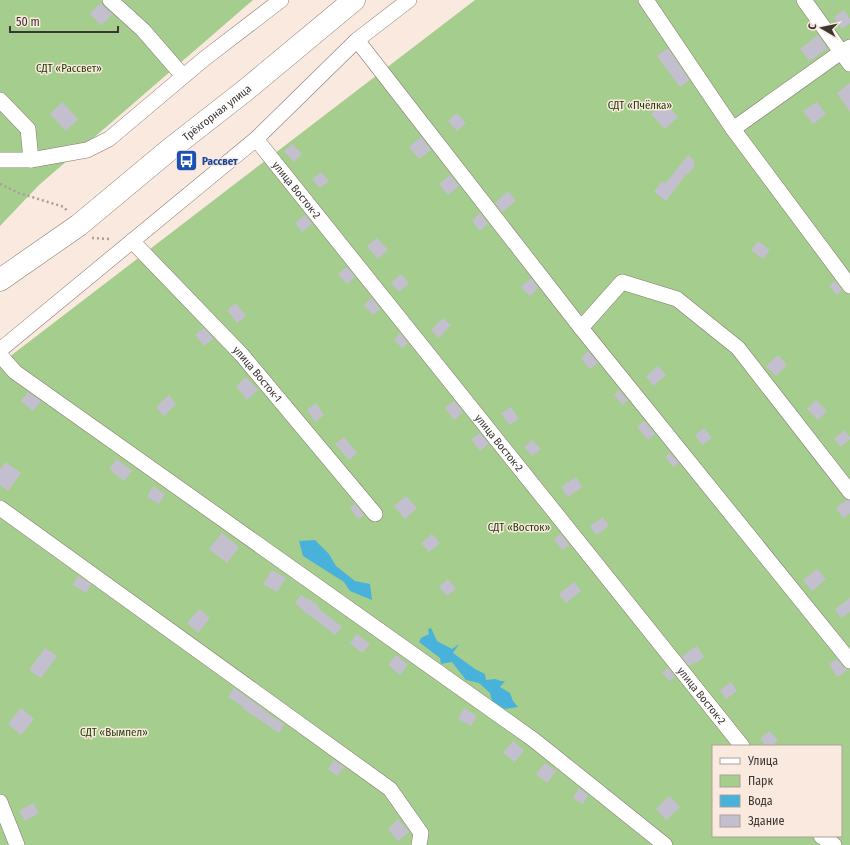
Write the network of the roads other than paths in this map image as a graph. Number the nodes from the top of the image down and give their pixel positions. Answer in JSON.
{"nodes":[{"id":1,"x":110,"y":0,"type":"edge"},
{"id":2,"x":281,"y":0,"type":"edge"},
{"id":3,"x":354,"y":0,"type":"edge"},
{"id":4,"x":409,"y":0,"type":"edge"},
{"id":5,"x":646,"y":0,"type":"edge"},
{"id":6,"x":804,"y":0,"type":"edge"},
{"id":7,"x":357,"y":40,"type":"junction"},
{"id":8,"x":847,"y":54,"type":"edge"},
{"id":9,"x":183,"y":76,"type":"junction"},
{"id":10,"x":0,"y":100,"type":"edge"},
{"id":11,"x":733,"y":129,"type":"junction"},
{"id":12,"x":256,"y":139,"type":"junction"},
{"id":13,"x":0,"y":160,"type":"edge"},
{"id":14,"x":31,"y":160,"type":"junction"},
{"id":15,"x":132,"y":241,"type":"junction"},
{"id":16,"x":0,"y":280,"type":"edge"},
{"id":17,"x":850,"y":286,"type":"edge"},
{"id":18,"x":581,"y":328,"type":"junction"},
{"id":19,"x":0,"y":350,"type":"edge"},
{"id":20,"x":0,"y":355,"type":"edge"},
{"id":21,"x":850,"y":492,"type":"edge"},
{"id":22,"x":0,"y":508,"type":"edge"},
{"id":23,"x":375,"y":514,"type":"dead end"},
{"id":24,"x":850,"y":661,"type":"edge"},
{"id":25,"x":741,"y":745,"type":"edge"},
{"id":26,"x":0,"y":802,"type":"edge"},
{"id":27,"x":822,"y":837,"type":"edge"},
{"id":28,"x":17,"y":845,"type":"edge"},
{"id":29,"x":419,"y":845,"type":"edge"},
{"id":30,"x":665,"y":845,"type":"edge"},
{"id":31,"x":834,"y":845,"type":"edge"}],
"edges":[{"from":1,"to":9,"type":"street"},
{"from":2,"to":9,"type":"street"},
{"from":3,"to":16,"type":"highway","name":"Трёхгорная улица"},
{"from":4,"to":7,"type":"street"},
{"from":5,"to":11,"type":"street"},
{"from":6,"to":8,"type":"street"},
{"from":7,"to":12,"type":"street"},
{"from":7,"to":18,"type":"street"},
{"from":8,"to":11,"type":"street"},
{"from":9,"to":14,"type":"street"},
{"from":10,"to":14,"type":"street"},
{"from":11,"to":17,"type":"street"},
{"from":12,"to":15,"type":"street"},
{"from":12,"to":25,"type":"street","name":"улица Восток-2"},
{"from":13,"to":14,"type":"street"},
{"from":15,"to":19,"type":"street"},
{"from":15,"to":23,"type":"street","name":"улица Восток-1"},
{"from":18,"to":21,"type":"street"},
{"from":18,"to":24,"type":"street"},
{"from":20,"to":30,"type":"street"},
{"from":22,"to":29,"type":"street"},
{"from":26,"to":28,"type":"street"},
{"from":27,"to":31,"type":"street"}]}
